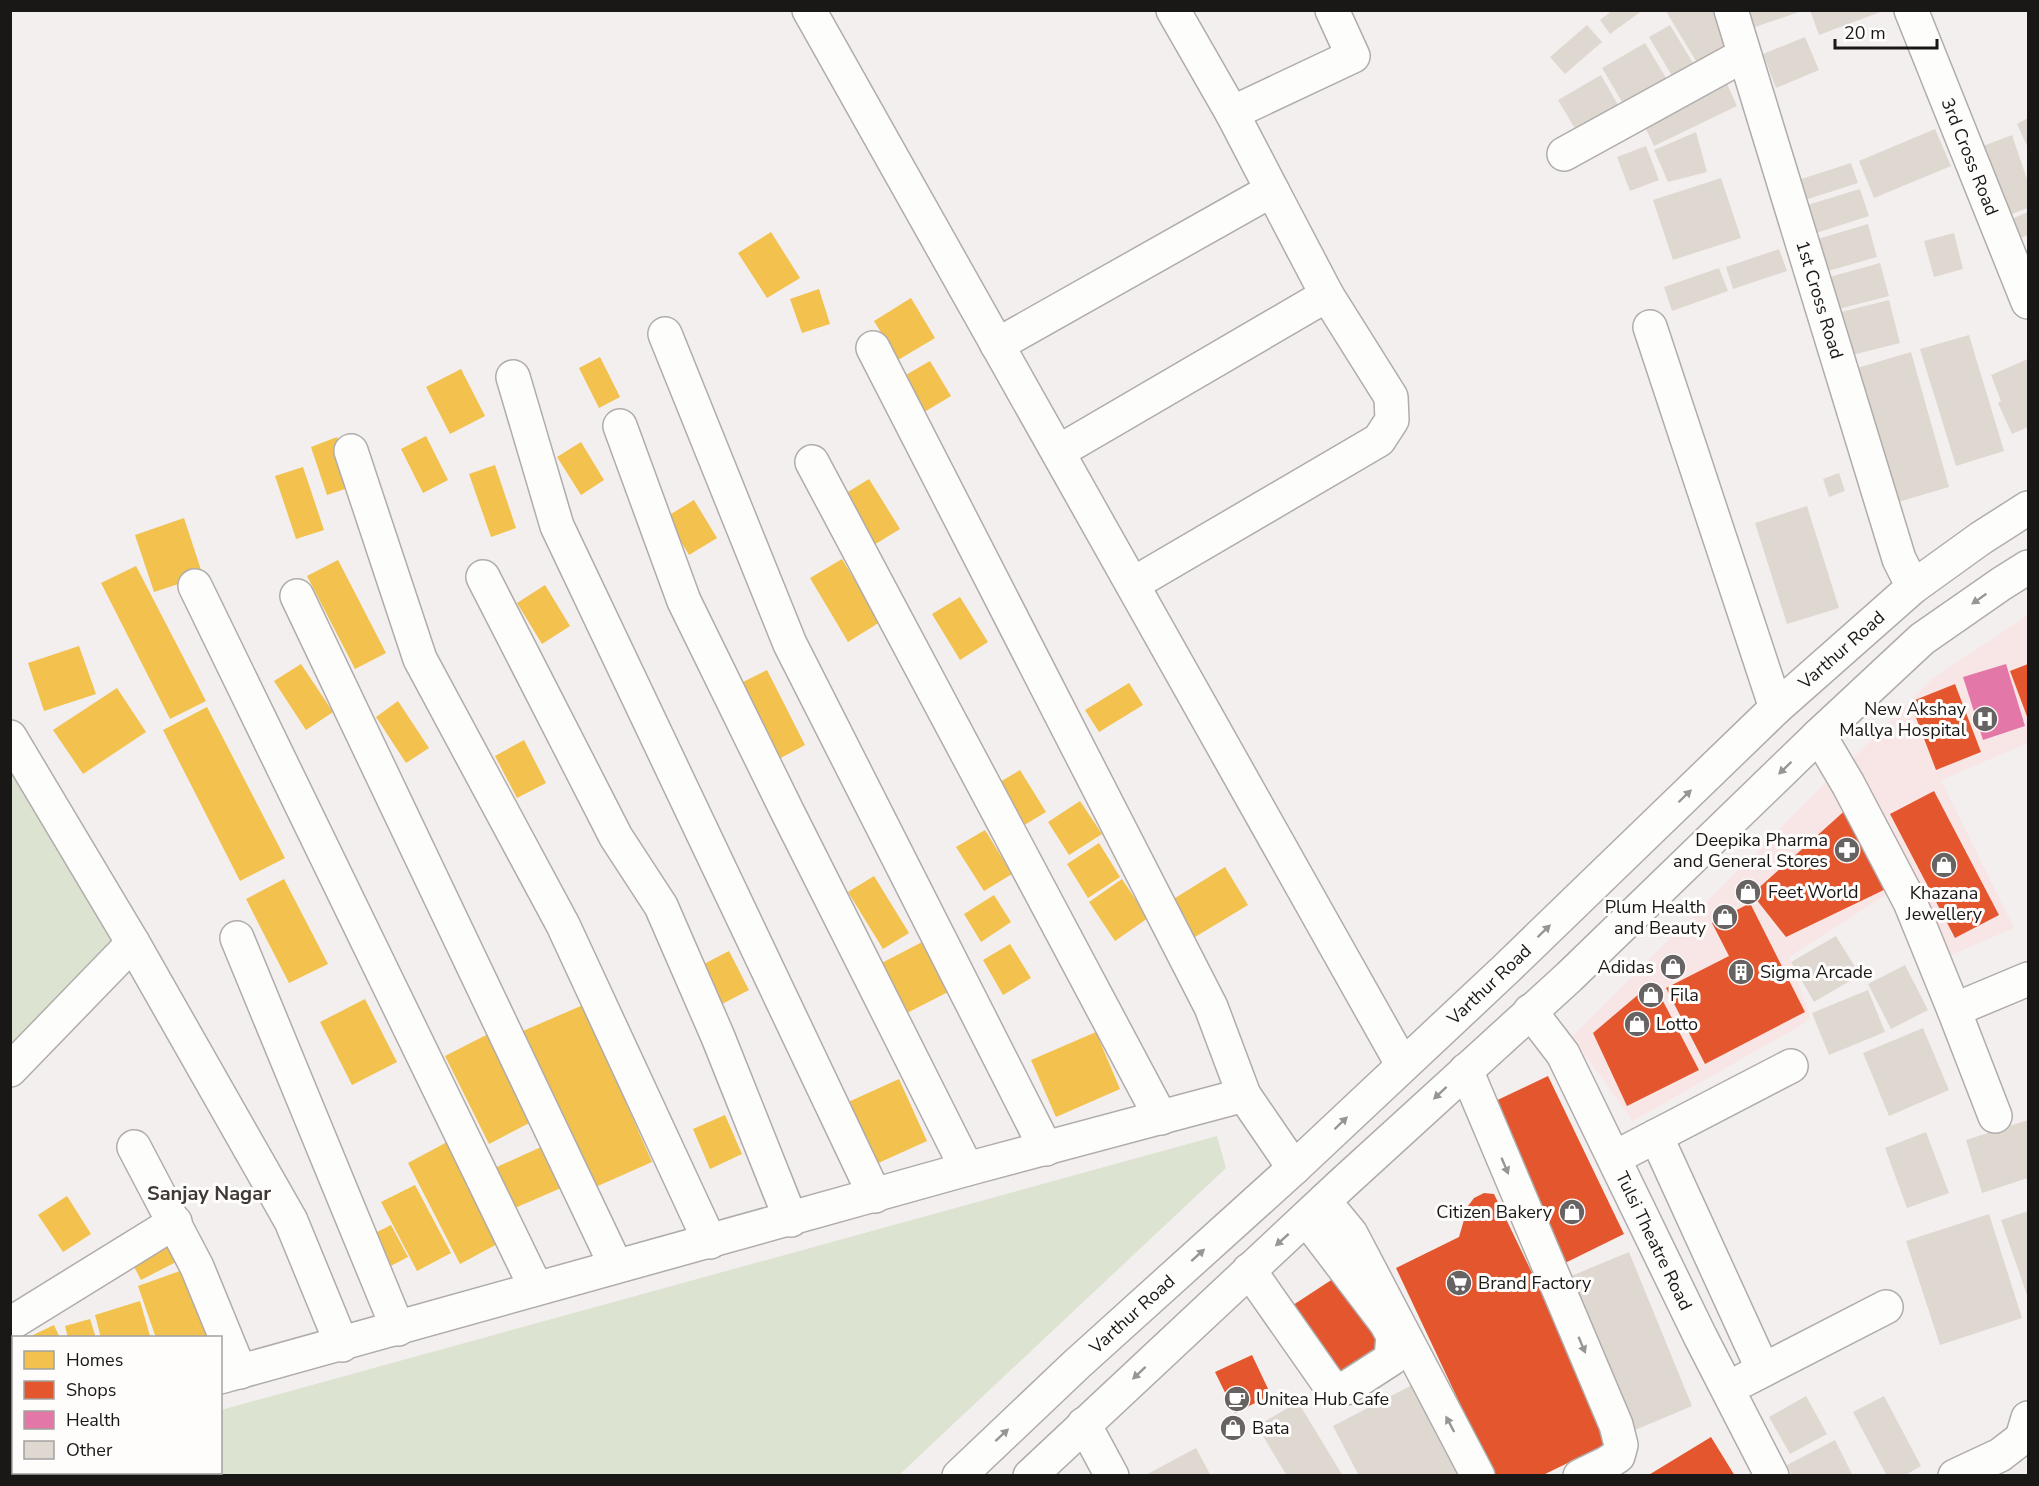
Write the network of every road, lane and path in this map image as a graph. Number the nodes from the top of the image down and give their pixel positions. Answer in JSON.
{"nodes":[{"id":1,"x":809,"y":10,"type":"edge"},
{"id":2,"x":1173,"y":10,"type":"edge"},
{"id":3,"x":1332,"y":10,"type":"edge"},
{"id":4,"x":1731,"y":10,"type":"edge"},
{"id":5,"x":1911,"y":10,"type":"edge"},
{"id":6,"x":1744,"y":55,"type":"junction"},
{"id":7,"x":1232,"y":113,"type":"junction"},
{"id":8,"x":1564,"y":154,"type":"dead end"},
{"id":9,"x":1272,"y":190,"type":"junction"},
{"id":10,"x":1327,"y":295,"type":"junction"},
{"id":11,"x":2028,"y":302,"type":"edge"},
{"id":12,"x":1650,"y":327,"type":"dead end"},
{"id":13,"x":665,"y":334,"type":"dead end"},
{"id":14,"x":997,"y":345,"type":"junction"},
{"id":15,"x":873,"y":348,"type":"dead end"},
{"id":16,"x":513,"y":377,"type":"dead end"},
{"id":17,"x":620,"y":426,"type":"dead end"},
{"id":18,"x":351,"y":451,"type":"dead end"},
{"id":19,"x":1058,"y":452,"type":"junction"},
{"id":20,"x":812,"y":462,"type":"dead end"},
{"id":21,"x":2028,"y":508,"type":"edge"},
{"id":22,"x":2028,"y":567,"type":"edge"},
{"id":23,"x":483,"y":577,"type":"dead end"},
{"id":24,"x":1132,"y":584,"type":"junction"},
{"id":25,"x":195,"y":585,"type":"dead end"},
{"id":26,"x":1913,"y":586,"type":"junction"},
{"id":27,"x":297,"y":596,"type":"dead end"},
{"id":28,"x":1776,"y":708,"type":"junction"},
{"id":29,"x":1819,"y":735,"type":"junction"},
{"id":30,"x":10,"y":737,"type":"edge"},
{"id":31,"x":237,"y":938,"type":"dead end"},
{"id":32,"x":133,"y":943,"type":"junction"},
{"id":33,"x":2028,"y":979,"type":"edge"},
{"id":34,"x":1954,"y":1010,"type":"junction"},
{"id":35,"x":1530,"y":1011,"type":"junction"},
{"id":36,"x":1402,"y":1064,"type":"junction"},
{"id":37,"x":1791,"y":1066,"type":"dead end"},
{"id":38,"x":10,"y":1070,"type":"edge"},
{"id":39,"x":1466,"y":1070,"type":"junction"},
{"id":40,"x":1244,"y":1095,"type":"junction"},
{"id":41,"x":1995,"y":1116,"type":"dead end"},
{"id":42,"x":1161,"y":1118,"type":"junction"},
{"id":43,"x":1656,"y":1136,"type":"junction"},
{"id":44,"x":134,"y":1147,"type":"dead end"},
{"id":45,"x":1046,"y":1149,"type":"junction"},
{"id":46,"x":1614,"y":1158,"type":"junction"},
{"id":47,"x":1294,"y":1168,"type":"junction"},
{"id":48,"x":967,"y":1169,"type":"junction"},
{"id":49,"x":875,"y":1196,"type":"junction"},
{"id":50,"x":1315,"y":1210,"type":"junction"},
{"id":51,"x":791,"y":1220,"type":"junction"},
{"id":52,"x":175,"y":1222,"type":"junction"},
{"id":53,"x":710,"y":1242,"type":"junction"},
{"id":54,"x":615,"y":1266,"type":"junction"},
{"id":55,"x":1249,"y":1270,"type":"junction"},
{"id":56,"x":536,"y":1288,"type":"junction"},
{"id":57,"x":1886,"y":1307,"type":"dead end"},
{"id":58,"x":10,"y":1324,"type":"edge"},
{"id":59,"x":398,"y":1329,"type":"junction"},
{"id":60,"x":218,"y":1336,"type":"edge"},
{"id":61,"x":342,"y":1345,"type":"junction"},
{"id":62,"x":222,"y":1349,"type":"edge"},
{"id":63,"x":1763,"y":1370,"type":"junction"},
{"id":64,"x":230,"y":1375,"type":"edge"},
{"id":65,"x":1727,"y":1389,"type":"junction"},
{"id":66,"x":2028,"y":1418,"type":"edge"},
{"id":67,"x":1084,"y":1424,"type":"junction"},
{"id":68,"x":959,"y":1476,"type":"edge"},
{"id":69,"x":1030,"y":1476,"type":"edge"},
{"id":70,"x":1112,"y":1476,"type":"edge"},
{"id":71,"x":1478,"y":1476,"type":"edge"},
{"id":72,"x":1580,"y":1476,"type":"edge"},
{"id":73,"x":1772,"y":1476,"type":"edge"},
{"id":74,"x":1955,"y":1476,"type":"edge"}],
"edges":[{"from":1,"to":14,"type":"street"},
{"from":2,"to":7,"type":"street"},
{"from":3,"to":7,"type":"street"},
{"from":4,"to":6,"type":"street","name":"1st Cross Road"},
{"from":5,"to":11,"type":"street","name":"3rd Cross Road"},
{"from":6,"to":8,"type":"street"},
{"from":6,"to":26,"type":"street","name":"1st Cross Road"},
{"from":7,"to":9,"type":"street"},
{"from":9,"to":10,"type":"street"},
{"from":9,"to":14,"type":"street"},
{"from":10,"to":19,"type":"street"},
{"from":10,"to":24,"type":"street"},
{"from":12,"to":28,"type":"street"},
{"from":13,"to":45,"type":"street"},
{"from":14,"to":19,"type":"street"},
{"from":15,"to":40,"type":"street"},
{"from":16,"to":49,"type":"street"},
{"from":17,"to":48,"type":"street"},
{"from":18,"to":53,"type":"street"},
{"from":19,"to":24,"type":"street"},
{"from":20,"to":42,"type":"street"},
{"from":21,"to":26,"type":"street","name":"Varthur Road"},
{"from":22,"to":29,"type":"street","one_way":true},
{"from":23,"to":51,"type":"street"},
{"from":24,"to":36,"type":"street"},
{"from":25,"to":56,"type":"street"},
{"from":26,"to":28,"type":"street","name":"Varthur Road"},
{"from":27,"to":54,"type":"street"},
{"from":36,"to":28,"type":"street","name":"Varthur Road","one_way":true},
{"from":29,"to":34,"type":"street"},
{"from":29,"to":35,"type":"street","one_way":true},
{"from":30,"to":32,"type":"street"},
{"from":31,"to":59,"type":"street"},
{"from":32,"to":38,"type":"street"},
{"from":32,"to":61,"type":"street"},
{"from":33,"to":34,"type":"street"},
{"from":34,"to":41,"type":"street"},
{"from":35,"to":39,"type":"street"},
{"from":35,"to":46,"type":"street","name":"Tulsi Theatre Road"},
{"from":47,"to":36,"type":"street","name":"Varthur Road","one_way":true},
{"from":37,"to":43,"type":"street"},
{"from":39,"to":50,"type":"street","one_way":true},
{"from":39,"to":72,"type":"street","one_way":true},
{"from":40,"to":42,"type":"street"},
{"from":40,"to":47,"type":"street"},
{"from":42,"to":45,"type":"street"},
{"from":43,"to":46,"type":"street"},
{"from":43,"to":63,"type":"street"},
{"from":44,"to":52,"type":"street"},
{"from":45,"to":48,"type":"street"},
{"from":46,"to":65,"type":"street","name":"Tulsi Theatre Road"},
{"from":68,"to":47,"type":"street","name":"Varthur Road","one_way":true},
{"from":48,"to":49,"type":"street"},
{"from":49,"to":51,"type":"street"},
{"from":50,"to":55,"type":"street","one_way":true},
{"from":50,"to":55,"type":"street"},
{"from":71,"to":50,"type":"street","one_way":true},
{"from":51,"to":53,"type":"street"},
{"from":52,"to":58,"type":"street"},
{"from":52,"to":60,"type":"street"},
{"from":53,"to":54,"type":"street"},
{"from":54,"to":56,"type":"street"},
{"from":55,"to":67,"type":"street","one_way":true},
{"from":56,"to":59,"type":"street"},
{"from":57,"to":63,"type":"street"},
{"from":59,"to":61,"type":"street"},
{"from":61,"to":64,"type":"street"},
{"from":62,"to":64,"type":"street"},
{"from":63,"to":65,"type":"street"},
{"from":65,"to":73,"type":"street","name":"Tulsi Theatre Road"},
{"from":66,"to":74,"type":"street"},
{"from":67,"to":69,"type":"street"},
{"from":67,"to":70,"type":"street"}]}
